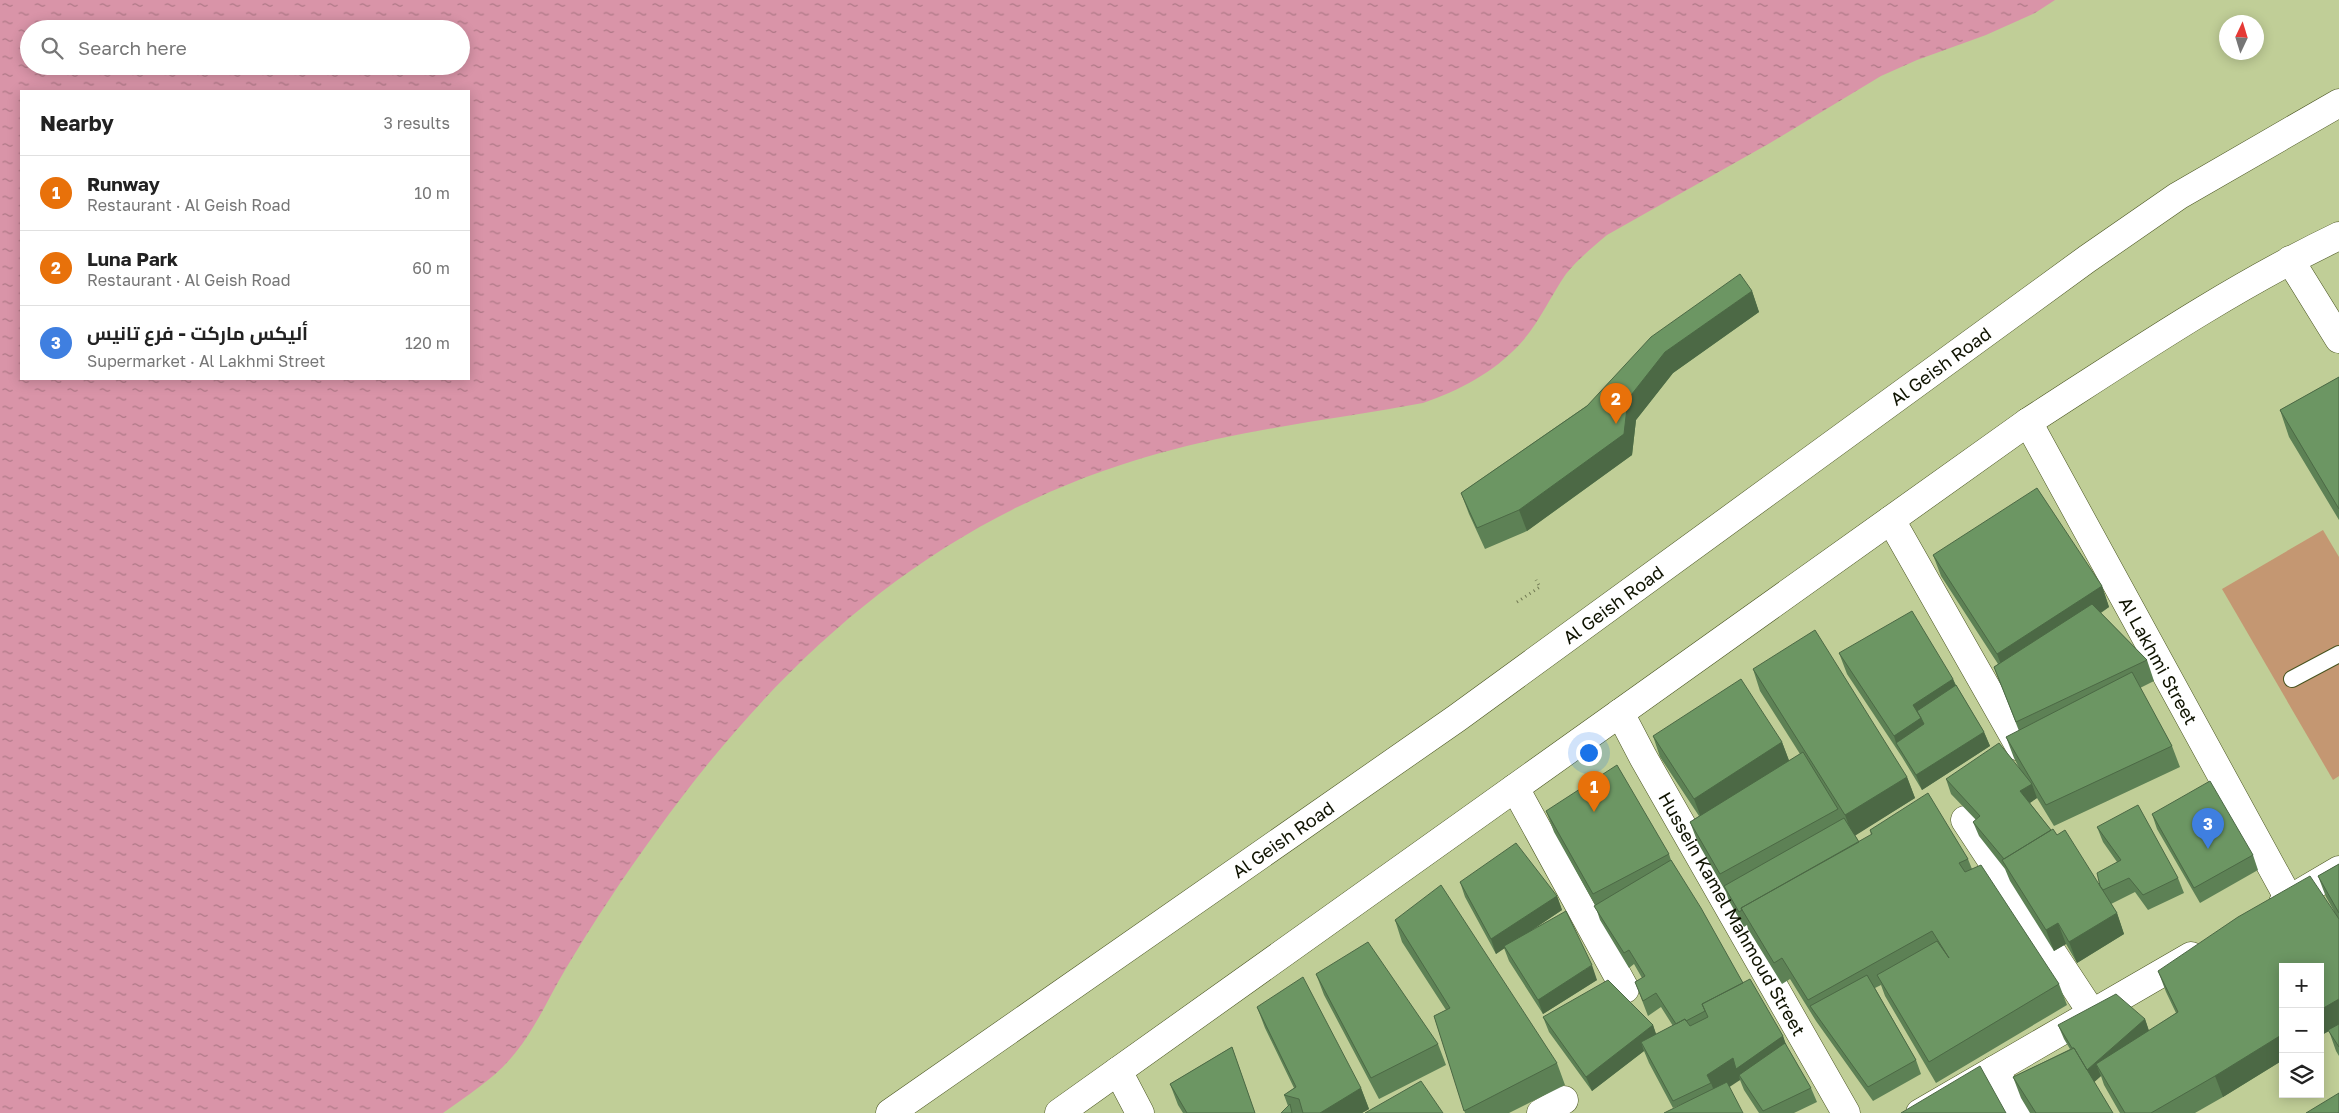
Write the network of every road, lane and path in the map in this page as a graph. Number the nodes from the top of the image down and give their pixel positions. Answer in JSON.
{"nodes":[{"id":1,"x":2339,"y":103,"type":"edge"},
{"id":2,"x":2339,"y":236,"type":"edge"},
{"id":3,"x":2290,"y":260,"type":"junction"},
{"id":4,"x":2339,"y":339,"type":"edge"},
{"id":5,"x":2028,"y":422,"type":"junction"},
{"id":6,"x":1891,"y":520,"type":"junction"},
{"id":7,"x":1536,"y":580,"type":"dead end"},
{"id":8,"x":1517,"y":602,"type":"dead end"},
{"id":9,"x":2339,"y":654,"type":"edge"},
{"id":10,"x":2292,"y":679,"type":"dead end"},
{"id":11,"x":1620,"y":713,"type":"junction"},
{"id":12,"x":2020,"y":747,"type":"edge"},
{"id":13,"x":1515,"y":788,"type":"junction"},
{"id":14,"x":1965,"y":820,"type":"edge"},
{"id":15,"x":2339,"y":870,"type":"edge"},
{"id":16,"x":2289,"y":899,"type":"junction"},
{"id":17,"x":2263,"y":914,"type":"edge"},
{"id":18,"x":2212,"y":944,"type":"edge"},
{"id":19,"x":1625,"y":989,"type":"dead end"},
{"id":20,"x":2092,"y":1013,"type":"junction"},
{"id":21,"x":1994,"y":1070,"type":"junction"},
{"id":22,"x":1118,"y":1071,"type":"junction"},
{"id":23,"x":890,"y":1113,"type":"edge"},
{"id":24,"x":1059,"y":1113,"type":"edge"},
{"id":25,"x":1140,"y":1113,"type":"edge"},
{"id":26,"x":1846,"y":1113,"type":"edge"},
{"id":27,"x":1920,"y":1113,"type":"edge"},
{"id":28,"x":2021,"y":1113,"type":"edge"}],
"edges":[{"from":1,"to":23,"type":"main road","name":"Al Geish Road"},
{"from":2,"to":3,"type":"main road"},
{"from":3,"to":4,"type":"main road"},
{"from":3,"to":5,"type":"main road"},
{"from":5,"to":6,"type":"main road"},
{"from":5,"to":16,"type":"main road","name":"Al Lakhmi Street"},
{"from":6,"to":11,"type":"main road"},
{"from":6,"to":12,"type":"main road"},
{"from":7,"to":8,"type":"path"},
{"from":9,"to":10,"type":"lane"},
{"from":11,"to":13,"type":"main road"},
{"from":11,"to":26,"type":"main road","name":"Hussein Kamel Mahmoud Street"},
{"from":13,"to":19,"type":"main road"},
{"from":13,"to":22,"type":"main road"},
{"from":14,"to":20,"type":"main road"},
{"from":15,"to":16,"type":"main road"},
{"from":16,"to":17,"type":"main road"},
{"from":18,"to":20,"type":"main road"},
{"from":20,"to":21,"type":"main road"},
{"from":21,"to":27,"type":"main road"},
{"from":21,"to":28,"type":"main road"},
{"from":22,"to":24,"type":"main road"},
{"from":22,"to":25,"type":"main road"}]}
